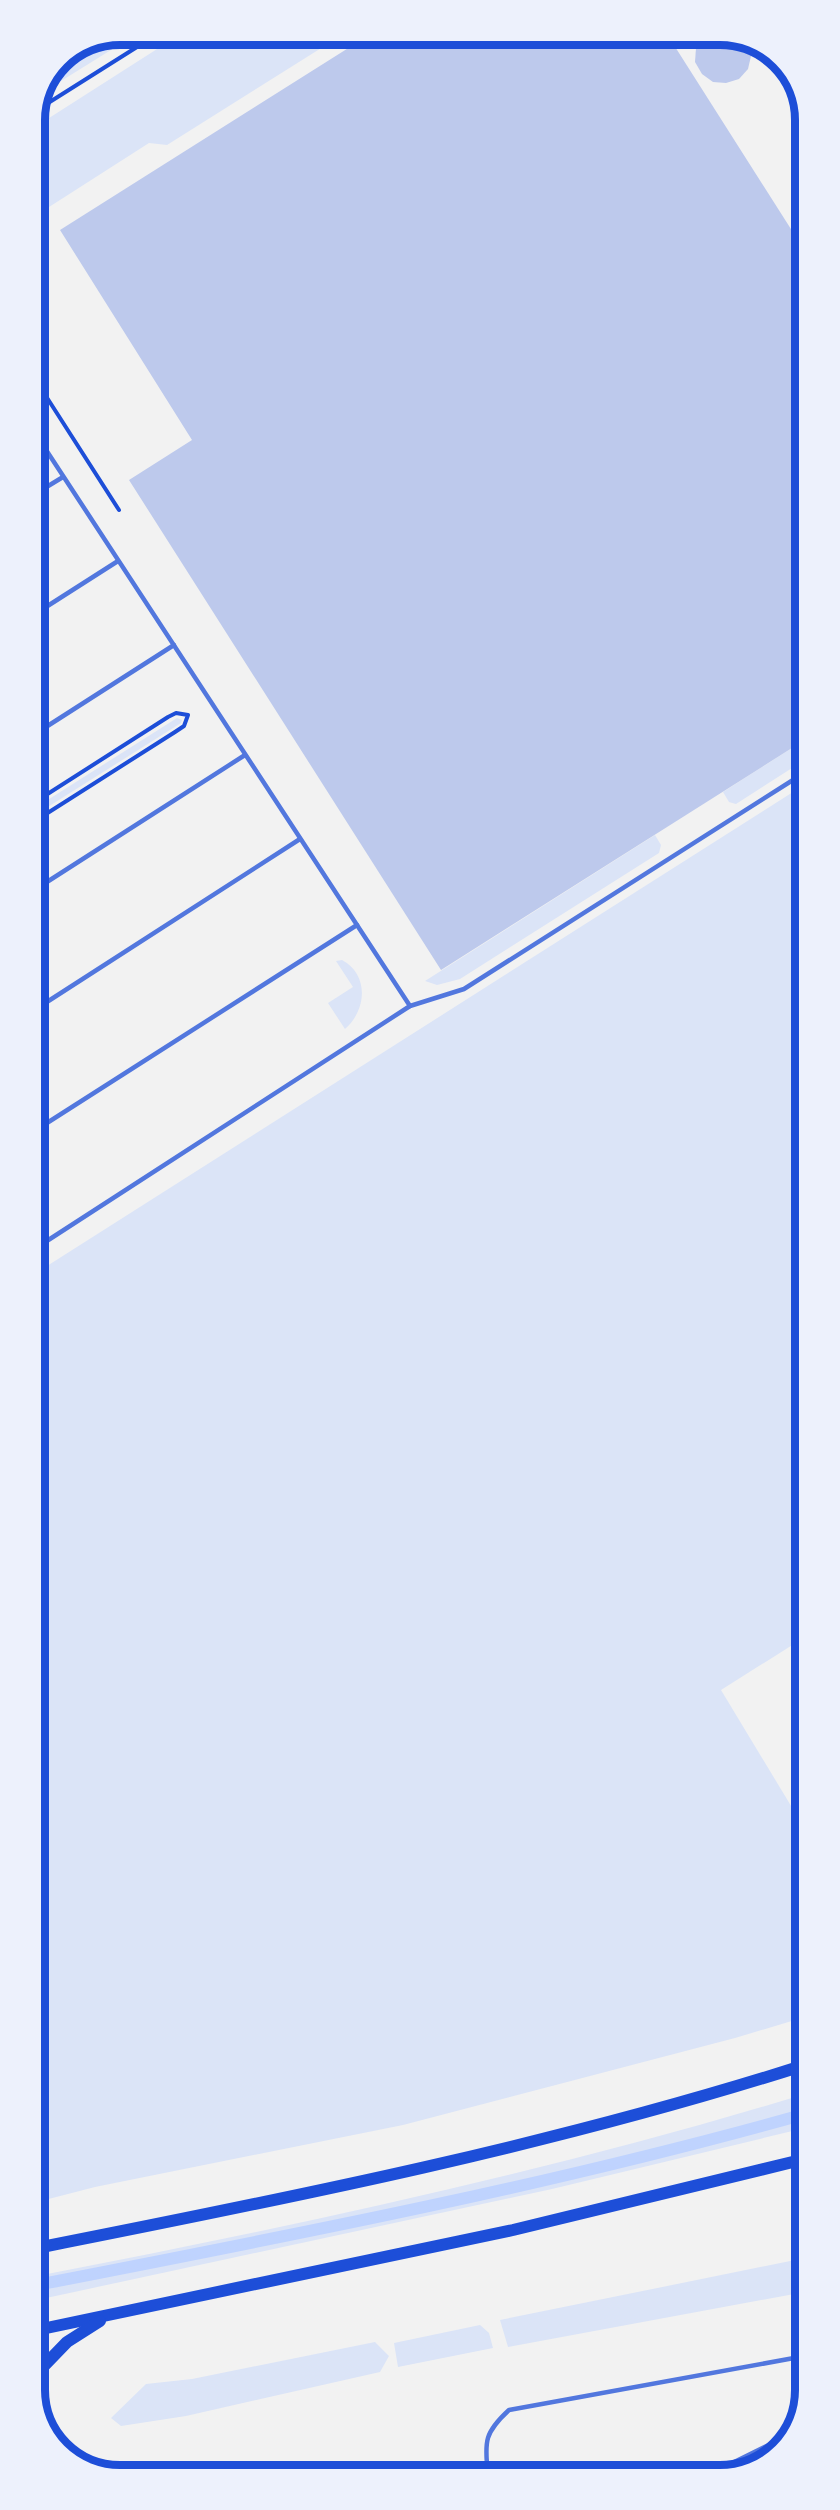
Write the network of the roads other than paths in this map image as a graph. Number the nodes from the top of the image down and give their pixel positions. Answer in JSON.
{"nodes":[{"id":1,"x":45,"y":449,"type":"edge"},
{"id":2,"x":63,"y":477,"type":"junction"},
{"id":3,"x":45,"y":488,"type":"edge"},
{"id":4,"x":118,"y":561,"type":"junction"},
{"id":5,"x":45,"y":608,"type":"edge"},
{"id":6,"x":174,"y":645,"type":"junction"},
{"id":7,"x":45,"y":728,"type":"edge"},
{"id":8,"x":245,"y":755,"type":"junction"},
{"id":9,"x":795,"y":779,"type":"edge"},
{"id":10,"x":300,"y":839,"type":"junction"},
{"id":11,"x":45,"y":883,"type":"edge"},
{"id":12,"x":357,"y":925,"type":"junction"},
{"id":13,"x":45,"y":1003,"type":"edge"},
{"id":14,"x":410,"y":1006,"type":"junction"},
{"id":15,"x":45,"y":1124,"type":"edge"},
{"id":16,"x":45,"y":1242,"type":"edge"},
{"id":17,"x":795,"y":2068,"type":"edge"},
{"id":18,"x":795,"y":2161,"type":"edge"},
{"id":19,"x":45,"y":2246,"type":"edge"},
{"id":20,"x":118,"y":2313,"type":"junction"},
{"id":21,"x":45,"y":2328,"type":"edge"},
{"id":22,"x":795,"y":2358,"type":"edge"},
{"id":23,"x":45,"y":2364,"type":"edge"},
{"id":24,"x":773,"y":2443,"type":"edge"},
{"id":25,"x":730,"y":2464,"type":"edge"},
{"id":26,"x":487,"y":2465,"type":"edge"}],
"edges":[{"from":1,"to":2,"type":"lane"},
{"from":2,"to":3,"type":"lane"},
{"from":2,"to":4,"type":"lane"},
{"from":4,"to":5,"type":"lane"},
{"from":4,"to":6,"type":"lane"},
{"from":6,"to":7,"type":"lane"},
{"from":6,"to":8,"type":"lane"},
{"from":8,"to":10,"type":"lane"},
{"from":8,"to":11,"type":"lane"},
{"from":9,"to":14,"type":"lane"},
{"from":10,"to":12,"type":"lane"},
{"from":10,"to":13,"type":"lane"},
{"from":12,"to":14,"type":"lane"},
{"from":12,"to":15,"type":"lane"},
{"from":14,"to":16,"type":"lane"},
{"from":17,"to":19,"type":"main road"},
{"from":18,"to":20,"type":"main road"},
{"from":20,"to":21,"type":"main road"},
{"from":20,"to":23,"type":"main road"},
{"from":22,"to":26,"type":"lane"},
{"from":24,"to":25,"type":"lane"}]}
